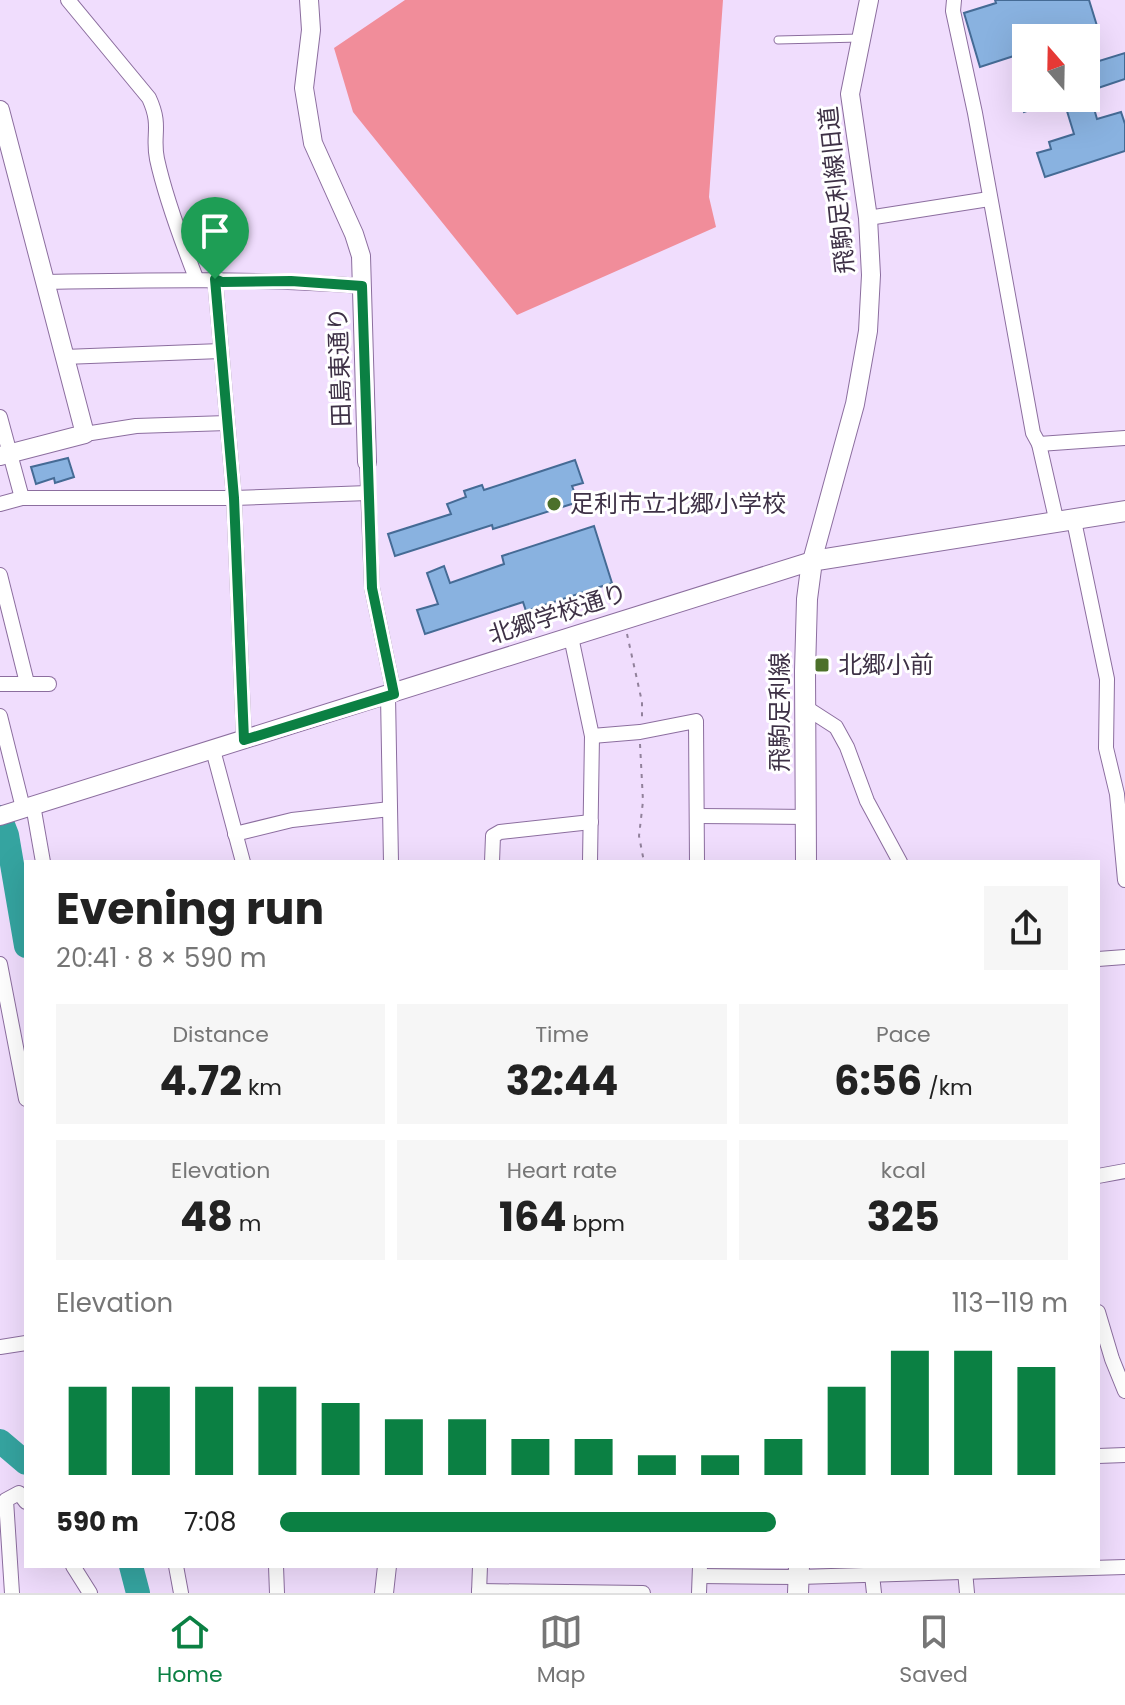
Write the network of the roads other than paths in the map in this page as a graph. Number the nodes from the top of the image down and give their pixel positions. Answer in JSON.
{"nodes":[{"id":1,"x":68,"y":0,"type":"edge"},
{"id":2,"x":309,"y":0,"type":"edge"},
{"id":3,"x":869,"y":0,"type":"edge"},
{"id":4,"x":954,"y":0,"type":"edge"},
{"id":5,"x":860,"y":38,"type":"junction"},
{"id":6,"x":778,"y":40,"type":"dead end"},
{"id":7,"x":0,"y":110,"type":"edge"},
{"id":8,"x":3,"y":131,"type":"edge"},
{"id":9,"x":989,"y":199,"type":"junction"},
{"id":10,"x":868,"y":218,"type":"junction"},
{"id":11,"x":196,"y":278,"type":"junction"},
{"id":12,"x":215,"y":279,"type":"junction"},
{"id":13,"x":45,"y":282,"type":"junction"},
{"id":14,"x":362,"y":286,"type":"junction"},
{"id":15,"x":221,"y":351,"type":"junction"},
{"id":16,"x":64,"y":357,"type":"junction"},
{"id":17,"x":0,"y":417,"type":"edge"},
{"id":18,"x":227,"y":423,"type":"junction"},
{"id":19,"x":85,"y":434,"type":"junction"},
{"id":20,"x":1125,"y":438,"type":"edge"},
{"id":21,"x":1039,"y":444,"type":"junction"},
{"id":22,"x":5,"y":455,"type":"edge"},
{"id":23,"x":367,"y":462,"type":"joint"},
{"id":24,"x":368,"y":493,"type":"junction"},
{"id":25,"x":22,"y":498,"type":"junction"},
{"id":26,"x":234,"y":498,"type":"junction"},
{"id":27,"x":0,"y":504,"type":"edge"},
{"id":28,"x":1125,"y":511,"type":"edge"},
{"id":29,"x":1066,"y":522,"type":"junction"},
{"id":30,"x":812,"y":561,"type":"junction"},
{"id":31,"x":0,"y":575,"type":"edge"},
{"id":32,"x":571,"y":637,"type":"junction"},
{"id":33,"x":27,"y":683,"type":"junction"},
{"id":34,"x":0,"y":684,"type":"edge"},
{"id":35,"x":49,"y":684,"type":"dead end"},
{"id":36,"x":391,"y":695,"type":"junction"},
{"id":37,"x":805,"y":707,"type":"junction"},
{"id":38,"x":0,"y":716,"type":"edge"},
{"id":39,"x":592,"y":736,"type":"junction"},
{"id":40,"x":244,"y":740,"type":"junction"},
{"id":41,"x":213,"y":750,"type":"junction"},
{"id":42,"x":390,"y":809,"type":"junction"},
{"id":43,"x":18,"y":810,"type":"edge"},
{"id":44,"x":698,"y":816,"type":"junction"},
{"id":45,"x":807,"y":817,"type":"junction"},
{"id":46,"x":591,"y":822,"type":"junction"},
{"id":47,"x":235,"y":834,"type":"junction"},
{"id":48,"x":42,"y":860,"type":"edge"},
{"id":49,"x":242,"y":860,"type":"edge"},
{"id":50,"x":391,"y":860,"type":"edge"},
{"id":51,"x":492,"y":860,"type":"edge"},
{"id":52,"x":590,"y":860,"type":"edge"},
{"id":53,"x":697,"y":860,"type":"edge"},
{"id":54,"x":806,"y":860,"type":"edge"},
{"id":55,"x":899,"y":860,"type":"edge"},
{"id":56,"x":1125,"y":880,"type":"edge"},
{"id":57,"x":1125,"y":957,"type":"edge"},
{"id":58,"x":1100,"y":959,"type":"edge"},
{"id":59,"x":0,"y":964,"type":"edge"},
{"id":60,"x":5,"y":1014,"type":"edge"},
{"id":61,"x":24,"y":1091,"type":"edge"},
{"id":62,"x":1125,"y":1171,"type":"edge"},
{"id":63,"x":1100,"y":1176,"type":"edge"},
{"id":64,"x":1100,"y":1325,"type":"edge"},
{"id":65,"x":24,"y":1343,"type":"edge"},
{"id":66,"x":0,"y":1347,"type":"edge"},
{"id":67,"x":1105,"y":1359,"type":"edge"},
{"id":68,"x":1125,"y":1391,"type":"edge"},
{"id":69,"x":1125,"y":1455,"type":"edge"},
{"id":70,"x":1100,"y":1456,"type":"edge"},
{"id":71,"x":24,"y":1499,"type":"edge"},
{"id":72,"x":1100,"y":1567,"type":"edge"},
{"id":73,"x":1125,"y":1567,"type":"edge"},
{"id":74,"x":74,"y":1568,"type":"edge"},
{"id":75,"x":176,"y":1568,"type":"edge"},
{"id":76,"x":276,"y":1568,"type":"edge"},
{"id":77,"x":387,"y":1568,"type":"edge"},
{"id":78,"x":480,"y":1568,"type":"edge"},
{"id":79,"x":1010,"y":1568,"type":"edge"},
{"id":80,"x":906,"y":1570,"type":"edge"},
{"id":81,"x":700,"y":1571,"type":"edge"},
{"id":82,"x":965,"y":1571,"type":"junction"},
{"id":83,"x":872,"y":1575,"type":"junction"},
{"id":84,"x":799,"y":1579,"type":"edge"},
{"id":85,"x":479,"y":1592,"type":"edge"},
{"id":86,"x":12,"y":1593,"type":"edge"},
{"id":87,"x":90,"y":1593,"type":"edge"},
{"id":88,"x":181,"y":1593,"type":"edge"},
{"id":89,"x":277,"y":1593,"type":"edge"},
{"id":90,"x":384,"y":1593,"type":"edge"},
{"id":91,"x":643,"y":1593,"type":"edge"},
{"id":92,"x":699,"y":1593,"type":"edge"},
{"id":93,"x":874,"y":1593,"type":"edge"},
{"id":94,"x":967,"y":1593,"type":"edge"}],
"edges":[{"from":1,"to":11,"type":"street"},
{"from":2,"to":14,"type":"street","name":"田島東通り"},
{"from":3,"to":5,"type":"street","name":"飛駒足利線旧道"},
{"from":4,"to":9,"type":"street"},
{"from":5,"to":6,"type":"lane"},
{"from":5,"to":10,"type":"street","name":"飛駒足利線旧道"},
{"from":7,"to":8,"type":"street"},
{"from":8,"to":13,"type":"street"},
{"from":9,"to":10,"type":"street"},
{"from":9,"to":21,"type":"street"},
{"from":10,"to":30,"type":"street","name":"飛駒足利線旧道"},
{"from":11,"to":12,"type":"street"},
{"from":11,"to":13,"type":"street"},
{"from":12,"to":14,"type":"street"},
{"from":12,"to":15,"type":"street"},
{"from":13,"to":16,"type":"street"},
{"from":14,"to":23,"type":"street","name":"田島東通り"},
{"from":15,"to":16,"type":"street"},
{"from":15,"to":18,"type":"street"},
{"from":16,"to":19,"type":"street"},
{"from":17,"to":22,"type":"street"},
{"from":18,"to":19,"type":"street"},
{"from":18,"to":26,"type":"street"},
{"from":19,"to":22,"type":"street"},
{"from":20,"to":21,"type":"street"},
{"from":21,"to":29,"type":"street"},
{"from":22,"to":25,"type":"street"},
{"from":23,"to":24,"type":"street","name":"田島東通り"},
{"from":24,"to":26,"type":"street"},
{"from":24,"to":36,"type":"street","name":"田島東通り"},
{"from":25,"to":26,"type":"street"},
{"from":25,"to":27,"type":"street"},
{"from":26,"to":40,"type":"street"},
{"from":28,"to":29,"type":"main road","name":"北郷学校通り"},
{"from":29,"to":30,"type":"main road","name":"北郷学校通り"},
{"from":29,"to":56,"type":"street"},
{"from":30,"to":32,"type":"street","name":"北郷学校通り"},
{"from":30,"to":37,"type":"main road","name":"飛駒足利線"},
{"from":31,"to":33,"type":"street"},
{"from":32,"to":36,"type":"street","name":"北郷学校通り"},
{"from":32,"to":39,"type":"street"},
{"from":33,"to":34,"type":"street"},
{"from":33,"to":35,"type":"street"},
{"from":36,"to":40,"type":"street","name":"北郷学校通り"},
{"from":36,"to":42,"type":"street","name":"田島東通り"},
{"from":37,"to":45,"type":"main road","name":"飛駒足利線"},
{"from":37,"to":55,"type":"street"},
{"from":38,"to":43,"type":"street"},
{"from":39,"to":44,"type":"street"},
{"from":39,"to":46,"type":"street"},
{"from":40,"to":41,"type":"street","name":"北郷学校通り"},
{"from":41,"to":43,"type":"street","name":"北郷学校通り"},
{"from":41,"to":47,"type":"street"},
{"from":42,"to":47,"type":"street"},
{"from":42,"to":50,"type":"street","name":"田島東通り"},
{"from":43,"to":48,"type":"street"},
{"from":44,"to":45,"type":"street"},
{"from":44,"to":53,"type":"street"},
{"from":45,"to":54,"type":"main road","name":"飛駒足利線"},
{"from":46,"to":51,"type":"street"},
{"from":46,"to":52,"type":"street"},
{"from":47,"to":49,"type":"street"},
{"from":57,"to":58,"type":"street"},
{"from":59,"to":60,"type":"street"},
{"from":60,"to":61,"type":"street"},
{"from":62,"to":63,"type":"street"},
{"from":64,"to":67,"type":"street"},
{"from":65,"to":66,"type":"street"},
{"from":67,"to":68,"type":"street"},
{"from":69,"to":70,"type":"street"},
{"from":71,"to":86,"type":"street"},
{"from":72,"to":73,"type":"street"},
{"from":74,"to":87,"type":"street"},
{"from":75,"to":88,"type":"street"},
{"from":76,"to":89,"type":"street"},
{"from":77,"to":90,"type":"street"},
{"from":78,"to":85,"type":"street"},
{"from":79,"to":82,"type":"street"},
{"from":80,"to":82,"type":"street"},
{"from":80,"to":83,"type":"street"},
{"from":81,"to":84,"type":"street"},
{"from":81,"to":92,"type":"street"},
{"from":82,"to":94,"type":"street"},
{"from":83,"to":84,"type":"street"},
{"from":83,"to":93,"type":"street"},
{"from":85,"to":91,"type":"street"}]}
